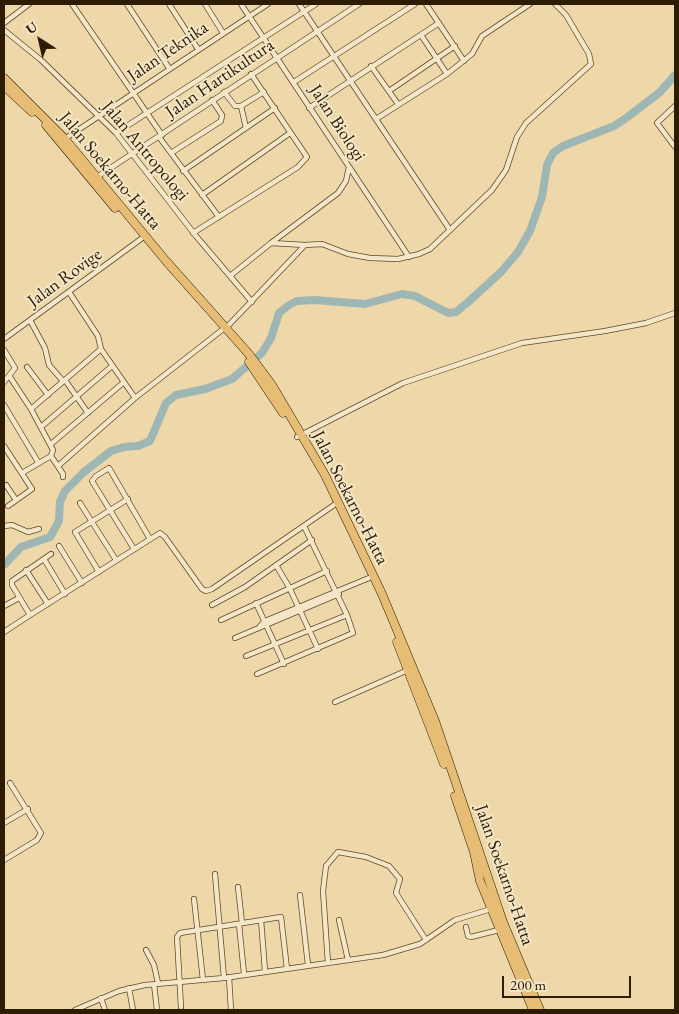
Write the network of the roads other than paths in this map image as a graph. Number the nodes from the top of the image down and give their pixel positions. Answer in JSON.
{"nodes":[{"id":1,"x":29,"y":4,"type":"edge"},
{"id":2,"x":72,"y":4,"type":"edge"},
{"id":3,"x":127,"y":4,"type":"edge"},
{"id":4,"x":169,"y":4,"type":"edge"},
{"id":5,"x":205,"y":4,"type":"edge"},
{"id":6,"x":241,"y":4,"type":"edge"},
{"id":7,"x":268,"y":4,"type":"edge"},
{"id":8,"x":299,"y":4,"type":"edge"},
{"id":9,"x":316,"y":4,"type":"edge"},
{"id":10,"x":359,"y":4,"type":"edge"},
{"id":11,"x":414,"y":4,"type":"edge"},
{"id":12,"x":426,"y":4,"type":"edge"},
{"id":13,"x":530,"y":4,"type":"edge"},
{"id":14,"x":555,"y":4,"type":"edge"},
{"id":15,"x":304,"y":12,"type":"junction"},
{"id":16,"x":249,"y":16,"type":"junction"},
{"id":17,"x":4,"y":23,"type":"edge"},
{"id":18,"x":439,"y":23,"type":"junction"},
{"id":19,"x":4,"y":30,"type":"edge"},
{"id":20,"x":316,"y":30,"type":"junction"},
{"id":21,"x":223,"y":33,"type":"junction"},
{"id":22,"x":420,"y":35,"type":"junction"},
{"id":23,"x":264,"y":38,"type":"junction"},
{"id":24,"x":455,"y":46,"type":"junction"},
{"id":25,"x":198,"y":49,"type":"junction"},
{"id":26,"x":333,"y":56,"type":"junction"},
{"id":27,"x":276,"y":58,"type":"junction"},
{"id":28,"x":436,"y":58,"type":"junction"},
{"id":29,"x":464,"y":61,"type":"junction"},
{"id":30,"x":371,"y":66,"type":"junction"},
{"id":31,"x":169,"y":68,"type":"junction"},
{"id":32,"x":251,"y":74,"type":"junction"},
{"id":33,"x":447,"y":74,"type":"junction"},
{"id":34,"x":4,"y":78,"type":"edge"},
{"id":35,"x":350,"y":80,"type":"junction"},
{"id":36,"x":294,"y":82,"type":"junction"},
{"id":37,"x":4,"y":86,"type":"edge"},
{"id":38,"x":389,"y":91,"type":"junction"},
{"id":39,"x":224,"y":92,"type":"junction"},
{"id":40,"x":264,"y":92,"type":"junction"},
{"id":41,"x":133,"y":93,"type":"junction"},
{"id":42,"x":212,"y":100,"type":"junction"},
{"id":43,"x":398,"y":104,"type":"junction"},
{"id":44,"x":241,"y":106,"type":"junction"},
{"id":45,"x":675,"y":106,"type":"edge"},
{"id":46,"x":275,"y":108,"type":"junction"},
{"id":47,"x":309,"y":108,"type":"junction"},
{"id":48,"x":147,"y":113,"type":"junction"},
{"id":49,"x":99,"y":115,"type":"junction"},
{"id":50,"x":376,"y":119,"type":"junction"},
{"id":51,"x":246,"y":128,"type":"junction"},
{"id":52,"x":116,"y":133,"type":"junction"},
{"id":53,"x":290,"y":133,"type":"junction"},
{"id":54,"x":160,"y":136,"type":"junction"},
{"id":55,"x":63,"y":140,"type":"junction"},
{"id":56,"x":675,"y":147,"type":"edge"},
{"id":57,"x":171,"y":153,"type":"junction"},
{"id":58,"x":132,"y":154,"type":"junction"},
{"id":59,"x":349,"y":167,"type":"junction"},
{"id":60,"x":184,"y":171,"type":"junction"},
{"id":61,"x":96,"y":177,"type":"junction"},
{"id":62,"x":202,"y":195,"type":"junction"},
{"id":63,"x":126,"y":217,"type":"junction"},
{"id":64,"x":219,"y":218,"type":"junction"},
{"id":65,"x":450,"y":230,"type":"junction"},
{"id":66,"x":193,"y":233,"type":"junction"},
{"id":67,"x":141,"y":239,"type":"junction"},
{"id":68,"x":271,"y":243,"type":"junction"},
{"id":69,"x":305,"y":245,"type":"junction"},
{"id":70,"x":409,"y":257,"type":"junction"},
{"id":71,"x":230,"y":276,"type":"junction"},
{"id":72,"x":69,"y":292,"type":"junction"},
{"id":73,"x":252,"y":302,"type":"junction"},
{"id":74,"x":675,"y":313,"type":"edge"},
{"id":75,"x":30,"y":320,"type":"junction"},
{"id":76,"x":224,"y":329,"type":"junction"},
{"id":77,"x":4,"y":339,"type":"edge"},
{"id":78,"x":101,"y":349,"type":"junction"},
{"id":79,"x":4,"y":350,"type":"edge"},
{"id":80,"x":112,"y":366,"type":"junction"},
{"id":81,"x":26,"y":367,"type":"dead end"},
{"id":82,"x":10,"y":377,"type":"junction"},
{"id":83,"x":64,"y":381,"type":"junction"},
{"id":84,"x":4,"y":382,"type":"edge"},
{"id":85,"x":124,"y":382,"type":"junction"},
{"id":86,"x":48,"y":395,"type":"junction"},
{"id":87,"x":76,"y":397,"type":"junction"},
{"id":88,"x":135,"y":398,"type":"junction"},
{"id":89,"x":4,"y":405,"type":"edge"},
{"id":90,"x":31,"y":409,"type":"junction"},
{"id":91,"x":88,"y":413,"type":"junction"},
{"id":92,"x":41,"y":427,"type":"junction"},
{"id":93,"x":299,"y":436,"type":"junction"},
{"id":94,"x":51,"y":444,"type":"junction"},
{"id":95,"x":4,"y":446,"type":"edge"},
{"id":96,"x":51,"y":456,"type":"junction"},
{"id":97,"x":38,"y":462,"type":"junction"},
{"id":98,"x":58,"y":466,"type":"junction"},
{"id":99,"x":22,"y":473,"type":"junction"},
{"id":100,"x":63,"y":477,"type":"dead end"},
{"id":101,"x":6,"y":485,"type":"dead end"},
{"id":102,"x":128,"y":499,"type":"junction"},
{"id":103,"x":16,"y":500,"type":"junction"},
{"id":104,"x":80,"y":503,"type":"dead end"},
{"id":105,"x":334,"y":505,"type":"junction"},
{"id":106,"x":8,"y":506,"type":"dead end"},
{"id":107,"x":111,"y":511,"type":"junction"},
{"id":108,"x":93,"y":522,"type":"junction"},
{"id":109,"x":4,"y":526,"type":"edge"},
{"id":110,"x":304,"y":526,"type":"junction"},
{"id":111,"x":39,"y":528,"type":"dead end"},
{"id":112,"x":150,"y":540,"type":"junction"},
{"id":113,"x":312,"y":540,"type":"junction"},
{"id":114,"x":59,"y":546,"type":"dead end"},
{"id":115,"x":134,"y":549,"type":"junction"},
{"id":116,"x":51,"y":554,"type":"dead end"},
{"id":117,"x":360,"y":554,"type":"junction"},
{"id":118,"x":44,"y":559,"type":"junction"},
{"id":119,"x":116,"y":560,"type":"junction"},
{"id":120,"x":276,"y":566,"type":"junction"},
{"id":121,"x":26,"y":570,"type":"junction"},
{"id":122,"x":327,"y":571,"type":"junction"},
{"id":123,"x":99,"y":572,"type":"junction"},
{"id":124,"x":369,"y":578,"type":"junction"},
{"id":125,"x":82,"y":582,"type":"junction"},
{"id":126,"x":289,"y":587,"type":"junction"},
{"id":127,"x":338,"y":593,"type":"junction"},
{"id":128,"x":65,"y":594,"type":"junction"},
{"id":129,"x":19,"y":598,"type":"junction"},
{"id":130,"x":256,"y":603,"type":"junction"},
{"id":131,"x":48,"y":604,"type":"junction"},
{"id":132,"x":212,"y":605,"type":"dead end"},
{"id":133,"x":4,"y":606,"type":"edge"},
{"id":134,"x":300,"y":609,"type":"junction"},
{"id":135,"x":30,"y":615,"type":"junction"},
{"id":136,"x":348,"y":615,"type":"junction"},
{"id":137,"x":221,"y":620,"type":"dead end"},
{"id":138,"x":264,"y":624,"type":"junction"},
{"id":139,"x":310,"y":630,"type":"junction"},
{"id":140,"x":4,"y":632,"type":"edge"},
{"id":141,"x":234,"y":638,"type":"dead end"},
{"id":142,"x":274,"y":644,"type":"junction"},
{"id":143,"x":318,"y":649,"type":"junction"},
{"id":144,"x":404,"y":654,"type":"junction"},
{"id":145,"x":246,"y":656,"type":"dead end"},
{"id":146,"x":284,"y":664,"type":"junction"},
{"id":147,"x":408,"y":670,"type":"junction"},
{"id":148,"x":257,"y":674,"type":"dead end"},
{"id":149,"x":335,"y":702,"type":"dead end"},
{"id":150,"x":10,"y":783,"type":"dead end"},
{"id":151,"x":459,"y":798,"type":"junction"},
{"id":152,"x":28,"y":809,"type":"junction"},
{"id":153,"x":4,"y":823,"type":"edge"},
{"id":154,"x":4,"y":860,"type":"edge"},
{"id":155,"x":215,"y":874,"type":"dead end"},
{"id":156,"x":238,"y":888,"type":"dead end"},
{"id":157,"x":300,"y":894,"type":"dead end"},
{"id":158,"x":194,"y":899,"type":"dead end"},
{"id":159,"x":491,"y":908,"type":"junction"},
{"id":160,"x":261,"y":920,"type":"junction"},
{"id":161,"x":339,"y":920,"type":"dead end"},
{"id":162,"x":241,"y":923,"type":"junction"},
{"id":163,"x":466,"y":927,"type":"dead end"},
{"id":164,"x":220,"y":928,"type":"junction"},
{"id":165,"x":499,"y":930,"type":"junction"},
{"id":166,"x":198,"y":932,"type":"junction"},
{"id":167,"x":426,"y":940,"type":"junction"},
{"id":168,"x":146,"y":950,"type":"dead end"},
{"id":169,"x":348,"y":960,"type":"junction"},
{"id":170,"x":328,"y":963,"type":"junction"},
{"id":171,"x":308,"y":965,"type":"junction"},
{"id":172,"x":287,"y":969,"type":"junction"},
{"id":173,"x":265,"y":971,"type":"junction"},
{"id":174,"x":244,"y":974,"type":"junction"},
{"id":175,"x":227,"y":978,"type":"junction"},
{"id":176,"x":202,"y":980,"type":"junction"},
{"id":177,"x":179,"y":982,"type":"junction"},
{"id":178,"x":156,"y":984,"type":"junction"},
{"id":179,"x":129,"y":988,"type":"junction"},
{"id":180,"x":101,"y":998,"type":"junction"},
{"id":181,"x":181,"y":1007,"type":"dead end"},
{"id":182,"x":75,"y":1010,"type":"edge"},
{"id":183,"x":106,"y":1010,"type":"edge"},
{"id":184,"x":133,"y":1010,"type":"edge"},
{"id":185,"x":156,"y":1010,"type":"edge"},
{"id":186,"x":232,"y":1010,"type":"edge"},
{"id":187,"x":533,"y":1010,"type":"edge"},
{"id":188,"x":540,"y":1010,"type":"edge"}],
"edges":[{"from":1,"to":17,"type":"street"},
{"from":2,"to":41,"type":"street"},
{"from":3,"to":31,"type":"street"},
{"from":4,"to":25,"type":"street"},
{"from":5,"to":21,"type":"street"},
{"from":6,"to":16,"type":"street","name":"Jalan Biologi"},
{"from":7,"to":16,"type":"street","name":"Jalan Teknika"},
{"from":8,"to":15,"type":"street","name":"Jalan Biologi"},
{"from":9,"to":15,"type":"street"},
{"from":10,"to":20,"type":"street","name":"Jalan Hartikultura"},
{"from":11,"to":26,"type":"street"},
{"from":12,"to":18,"type":"street"},
{"from":13,"to":29,"type":"street"},
{"from":14,"to":65,"type":"street"},
{"from":15,"to":20,"type":"street","name":"Jalan Biologi"},
{"from":15,"to":23,"type":"street"},
{"from":16,"to":21,"type":"street","name":"Jalan Teknika"},
{"from":16,"to":23,"type":"street","name":"Jalan Biologi"},
{"from":18,"to":22,"type":"street"},
{"from":18,"to":24,"type":"street"},
{"from":19,"to":49,"type":"street","name":"Jalan Antropologi"},
{"from":20,"to":26,"type":"street","name":"Jalan Biologi"},
{"from":20,"to":27,"type":"street","name":"Jalan Hartikultura"},
{"from":21,"to":25,"type":"street","name":"Jalan Teknika"},
{"from":22,"to":28,"type":"street"},
{"from":22,"to":30,"type":"street"},
{"from":23,"to":27,"type":"street","name":"Jalan Biologi"},
{"from":23,"to":48,"type":"street"},
{"from":24,"to":28,"type":"street"},
{"from":24,"to":29,"type":"street"},
{"from":25,"to":31,"type":"street","name":"Jalan Teknika"},
{"from":26,"to":35,"type":"street","name":"Jalan Biologi"},
{"from":26,"to":36,"type":"street"},
{"from":27,"to":32,"type":"street","name":"Jalan Hartikultura"},
{"from":27,"to":36,"type":"street","name":"Jalan Biologi"},
{"from":28,"to":33,"type":"street"},
{"from":28,"to":38,"type":"street"},
{"from":29,"to":33,"type":"street"},
{"from":30,"to":35,"type":"street"},
{"from":30,"to":38,"type":"street"},
{"from":31,"to":41,"type":"street","name":"Jalan Teknika"},
{"from":32,"to":39,"type":"street","name":"Jalan Hartikultura"},
{"from":32,"to":40,"type":"street"},
{"from":33,"to":43,"type":"street"},
{"from":34,"to":55,"type":"main road","name":"Jalan Soekarno-Hatta"},
{"from":35,"to":47,"type":"street"},
{"from":35,"to":50,"type":"street","name":"Jalan Biologi"},
{"from":36,"to":47,"type":"street","name":"Jalan Biologi"},
{"from":37,"to":55,"type":"main road","name":"Jalan Soekarno-Hatta"},
{"from":38,"to":43,"type":"street"},
{"from":39,"to":42,"type":"street","name":"Jalan Hartikultura"},
{"from":39,"to":44,"type":"street"},
{"from":40,"to":44,"type":"street"},
{"from":40,"to":46,"type":"street"},
{"from":41,"to":48,"type":"street"},
{"from":41,"to":49,"type":"street","name":"Jalan Teknika"},
{"from":42,"to":54,"type":"street","name":"Jalan Hartikultura"},
{"from":42,"to":57,"type":"street"},
{"from":43,"to":50,"type":"street"},
{"from":44,"to":51,"type":"street"},
{"from":45,"to":56,"type":"street"},
{"from":46,"to":51,"type":"street"},
{"from":46,"to":53,"type":"street"},
{"from":47,"to":59,"type":"street","name":"Jalan Biologi"},
{"from":48,"to":52,"type":"street"},
{"from":48,"to":54,"type":"street"},
{"from":49,"to":52,"type":"street","name":"Jalan Antropologi"},
{"from":49,"to":55,"type":"street","name":"Jalan Teknika"},
{"from":50,"to":65,"type":"street","name":"Jalan Biologi"},
{"from":51,"to":60,"type":"street"},
{"from":52,"to":58,"type":"street","name":"Jalan Antropologi"},
{"from":53,"to":62,"type":"street"},
{"from":53,"to":64,"type":"street"},
{"from":54,"to":57,"type":"street"},
{"from":54,"to":58,"type":"street","name":"Jalan Hartikultura"},
{"from":55,"to":61,"type":"main road","name":"Jalan Soekarno-Hatta"},
{"from":55,"to":63,"type":"main road","name":"Jalan Soekarno-Hatta"},
{"from":57,"to":60,"type":"street"},
{"from":58,"to":61,"type":"street","name":"Jalan Hartikultura"},
{"from":58,"to":66,"type":"street","name":"Jalan Antropologi"},
{"from":59,"to":68,"type":"street"},
{"from":59,"to":70,"type":"street","name":"Jalan Biologi"},
{"from":60,"to":62,"type":"street"},
{"from":61,"to":63,"type":"main road","name":"Jalan Soekarno-Hatta"},
{"from":62,"to":64,"type":"street"},
{"from":63,"to":67,"type":"main road","name":"Jalan Soekarno-Hatta"},
{"from":63,"to":76,"type":"main road","name":"Jalan Soekarno-Hatta"},
{"from":64,"to":66,"type":"street"},
{"from":65,"to":70,"type":"street"},
{"from":66,"to":71,"type":"street","name":"Jalan Antropologi"},
{"from":67,"to":72,"type":"street","name":"Jalan Rovige"},
{"from":67,"to":76,"type":"main road","name":"Jalan Soekarno-Hatta"},
{"from":68,"to":69,"type":"street"},
{"from":68,"to":71,"type":"street"},
{"from":69,"to":70,"type":"street"},
{"from":69,"to":73,"type":"street"},
{"from":71,"to":73,"type":"street","name":"Jalan Antropologi"},
{"from":72,"to":75,"type":"street","name":"Jalan Rovige"},
{"from":72,"to":78,"type":"street"},
{"from":73,"to":76,"type":"street"},
{"from":74,"to":93,"type":"street"},
{"from":75,"to":77,"type":"street","name":"Jalan Rovige"},
{"from":75,"to":83,"type":"street"},
{"from":76,"to":88,"type":"street"},
{"from":76,"to":93,"type":"main road","name":"Jalan Soekarno-Hatta"},
{"from":78,"to":80,"type":"street"},
{"from":78,"to":83,"type":"street"},
{"from":79,"to":82,"type":"street"},
{"from":80,"to":85,"type":"street"},
{"from":80,"to":87,"type":"street"},
{"from":81,"to":86,"type":"street"},
{"from":82,"to":84,"type":"street"},
{"from":82,"to":90,"type":"street"},
{"from":83,"to":86,"type":"street"},
{"from":83,"to":87,"type":"street"},
{"from":85,"to":88,"type":"street"},
{"from":85,"to":91,"type":"street"},
{"from":86,"to":90,"type":"street"},
{"from":87,"to":91,"type":"street"},
{"from":87,"to":92,"type":"street"},
{"from":88,"to":98,"type":"street"},
{"from":89,"to":97,"type":"street"},
{"from":90,"to":92,"type":"street"},
{"from":91,"to":94,"type":"street"},
{"from":92,"to":94,"type":"street"},
{"from":93,"to":105,"type":"main road","name":"Jalan Soekarno-Hatta"},
{"from":93,"to":117,"type":"main road","name":"Jalan Soekarno-Hatta"},
{"from":94,"to":96,"type":"street"},
{"from":95,"to":99,"type":"street"},
{"from":96,"to":97,"type":"street"},
{"from":96,"to":98,"type":"street"},
{"from":97,"to":99,"type":"street"},
{"from":98,"to":100,"type":"street"},
{"from":99,"to":103,"type":"street"},
{"from":101,"to":103,"type":"street"},
{"from":102,"to":107,"type":"street"},
{"from":102,"to":107,"type":"street"},
{"from":102,"to":112,"type":"street"},
{"from":103,"to":106,"type":"street"},
{"from":104,"to":108,"type":"street"},
{"from":105,"to":110,"type":"street"},
{"from":105,"to":117,"type":"main road","name":"Jalan Soekarno-Hatta"},
{"from":107,"to":108,"type":"street"},
{"from":107,"to":115,"type":"street"},
{"from":108,"to":119,"type":"street"},
{"from":108,"to":123,"type":"street"},
{"from":109,"to":111,"type":"street"},
{"from":110,"to":112,"type":"street"},
{"from":110,"to":113,"type":"street"},
{"from":112,"to":115,"type":"street"},
{"from":113,"to":120,"type":"street"},
{"from":113,"to":122,"type":"street"},
{"from":114,"to":125,"type":"street"},
{"from":115,"to":119,"type":"street"},
{"from":116,"to":118,"type":"street"},
{"from":117,"to":124,"type":"main road","name":"Jalan Soekarno-Hatta"},
{"from":117,"to":144,"type":"main road","name":"Jalan Soekarno-Hatta"},
{"from":118,"to":121,"type":"street"},
{"from":118,"to":128,"type":"street"},
{"from":119,"to":123,"type":"street"},
{"from":120,"to":126,"type":"street"},
{"from":120,"to":132,"type":"street"},
{"from":121,"to":129,"type":"street"},
{"from":121,"to":131,"type":"street"},
{"from":122,"to":126,"type":"street"},
{"from":122,"to":127,"type":"street"},
{"from":123,"to":125,"type":"street"},
{"from":124,"to":127,"type":"street"},
{"from":124,"to":144,"type":"main road","name":"Jalan Soekarno-Hatta"},
{"from":125,"to":128,"type":"street"},
{"from":126,"to":130,"type":"street"},
{"from":126,"to":134,"type":"street"},
{"from":127,"to":134,"type":"street"},
{"from":127,"to":136,"type":"street"},
{"from":128,"to":131,"type":"street"},
{"from":129,"to":133,"type":"street"},
{"from":129,"to":135,"type":"street"},
{"from":130,"to":137,"type":"street"},
{"from":130,"to":138,"type":"street"},
{"from":131,"to":135,"type":"street"},
{"from":134,"to":138,"type":"street"},
{"from":134,"to":139,"type":"street"},
{"from":135,"to":140,"type":"street"},
{"from":136,"to":139,"type":"street"},
{"from":136,"to":143,"type":"street"},
{"from":138,"to":141,"type":"street"},
{"from":138,"to":142,"type":"street"},
{"from":139,"to":142,"type":"street"},
{"from":139,"to":143,"type":"street"},
{"from":142,"to":145,"type":"street"},
{"from":142,"to":146,"type":"street"},
{"from":143,"to":146,"type":"street"},
{"from":144,"to":147,"type":"main road","name":"Jalan Soekarno-Hatta"},
{"from":144,"to":151,"type":"main road","name":"Jalan Soekarno-Hatta"},
{"from":146,"to":148,"type":"street"},
{"from":147,"to":149,"type":"street"},
{"from":147,"to":151,"type":"main road","name":"Jalan Soekarno-Hatta"},
{"from":150,"to":152,"type":"street"},
{"from":151,"to":159,"type":"main road","name":"Jalan Soekarno-Hatta"},
{"from":151,"to":188,"type":"main road","name":"Jalan Soekarno-Hatta"},
{"from":152,"to":153,"type":"street"},
{"from":152,"to":154,"type":"street"},
{"from":155,"to":164,"type":"street"},
{"from":156,"to":162,"type":"street"},
{"from":157,"to":171,"type":"street"},
{"from":158,"to":166,"type":"street"},
{"from":159,"to":165,"type":"main road","name":"Jalan Soekarno-Hatta"},
{"from":159,"to":167,"type":"street"},
{"from":160,"to":162,"type":"street"},
{"from":160,"to":172,"type":"street"},
{"from":160,"to":173,"type":"street"},
{"from":161,"to":169,"type":"street"},
{"from":162,"to":164,"type":"street"},
{"from":162,"to":174,"type":"street"},
{"from":163,"to":165,"type":"street"},
{"from":164,"to":166,"type":"street"},
{"from":164,"to":175,"type":"street"},
{"from":165,"to":187,"type":"main road","name":"Jalan Soekarno-Hatta"},
{"from":166,"to":176,"type":"street"},
{"from":166,"to":177,"type":"street"},
{"from":167,"to":169,"type":"street"},
{"from":167,"to":170,"type":"street"},
{"from":168,"to":178,"type":"street"},
{"from":169,"to":170,"type":"street"},
{"from":170,"to":171,"type":"street"},
{"from":171,"to":172,"type":"street"},
{"from":172,"to":173,"type":"street"},
{"from":173,"to":174,"type":"street"},
{"from":174,"to":175,"type":"street"},
{"from":175,"to":176,"type":"street"},
{"from":175,"to":186,"type":"street"},
{"from":176,"to":177,"type":"street"},
{"from":177,"to":178,"type":"street"},
{"from":177,"to":181,"type":"street"},
{"from":178,"to":179,"type":"street"},
{"from":178,"to":185,"type":"street"},
{"from":179,"to":180,"type":"street"},
{"from":179,"to":184,"type":"street"},
{"from":180,"to":182,"type":"street"},
{"from":180,"to":183,"type":"street"}]}
